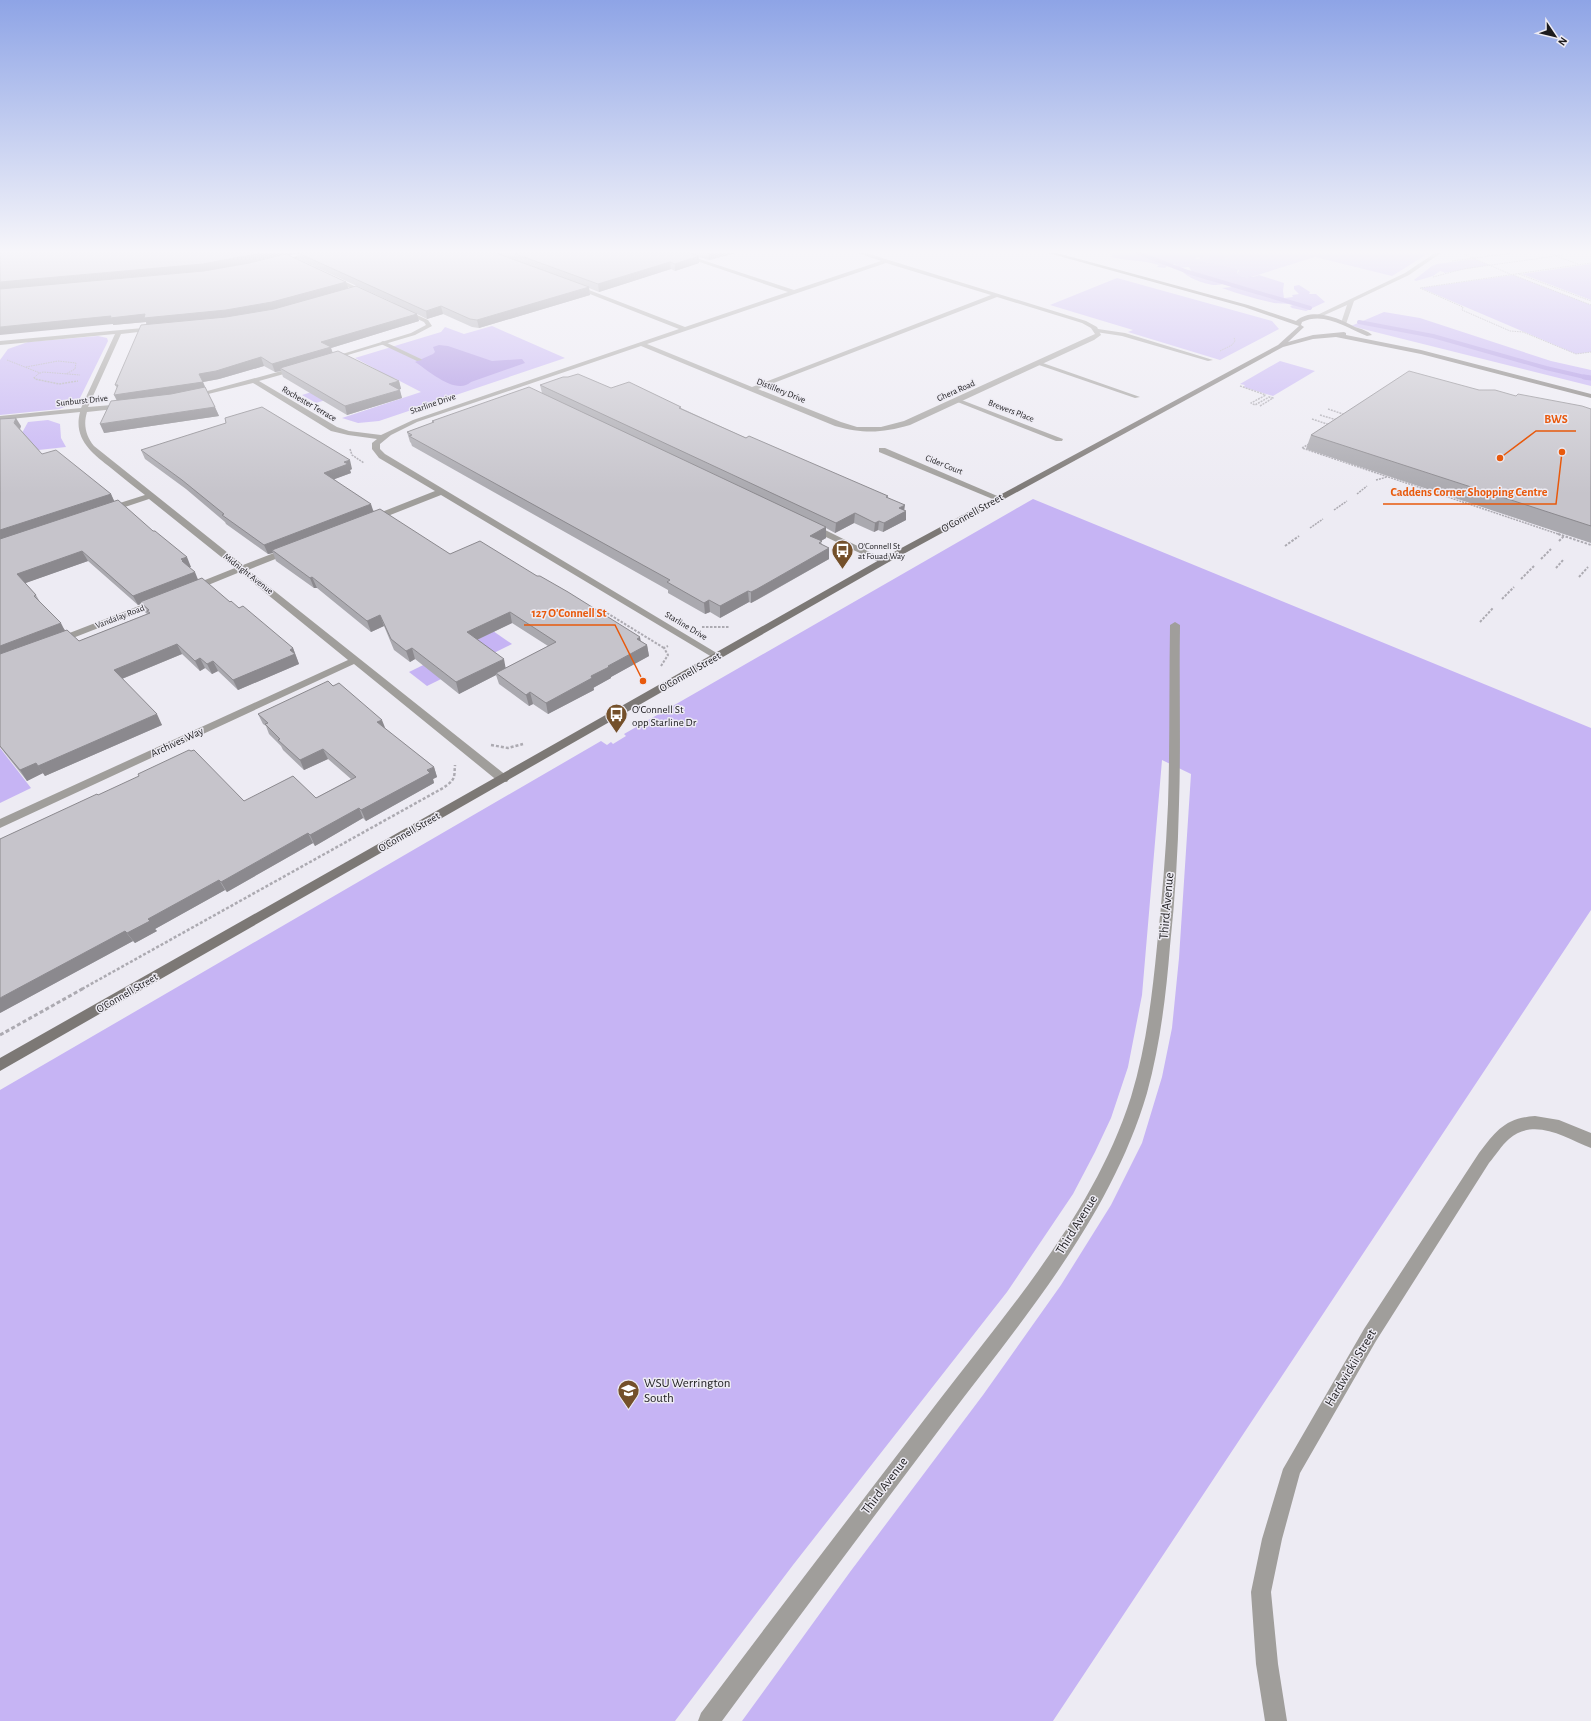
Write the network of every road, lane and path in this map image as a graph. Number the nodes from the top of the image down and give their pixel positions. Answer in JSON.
{"nodes":[{"id":1,"x":107,"y":333,"type":"edge"},
{"id":2,"x":118,"y":333,"type":"edge"},
{"id":3,"x":414,"y":333,"type":"edge"},
{"id":4,"x":672,"y":333,"type":"edge"},
{"id":5,"x":897,"y":333,"type":"edge"},
{"id":6,"x":1098,"y":333,"type":"edge"},
{"id":7,"x":1117,"y":333,"type":"edge"},
{"id":8,"x":1297,"y":333,"type":"edge"},
{"id":9,"x":1328,"y":333,"type":"edge"},
{"id":10,"x":1343,"y":333,"type":"edge"},
{"id":11,"x":1366,"y":333,"type":"edge"},
{"id":12,"x":1526,"y":333,"type":"edge"},
{"id":13,"x":1336,"y":335,"type":"junction"},
{"id":14,"x":1234,"y":337,"type":"dead end"},
{"id":15,"x":383,"y":343,"type":"junction"},
{"id":16,"x":641,"y":344,"type":"junction"},
{"id":17,"x":1,"y":345,"type":"edge"},
{"id":18,"x":1280,"y":346,"type":"junction"},
{"id":19,"x":1219,"y":351,"type":"dead end"},
{"id":20,"x":1422,"y":352,"type":"junction"},
{"id":21,"x":1591,"y":352,"type":"edge"},
{"id":22,"x":6,"y":359,"type":"dead end"},
{"id":23,"x":323,"y":360,"type":"edge"},
{"id":24,"x":419,"y":360,"type":"dead end"},
{"id":25,"x":1210,"y":360,"type":"dead end"},
{"id":26,"x":1038,"y":363,"type":"junction"},
{"id":27,"x":26,"y":367,"type":"junction"},
{"id":28,"x":301,"y":367,"type":"edge"},
{"id":29,"x":40,"y":373,"type":"junction"},
{"id":30,"x":65,"y":374,"type":"junction"},
{"id":31,"x":85,"y":374,"type":"dead end"},
{"id":32,"x":82,"y":380,"type":"dead end"},
{"id":33,"x":254,"y":382,"type":"junction"},
{"id":34,"x":1236,"y":383,"type":"dead end"},
{"id":35,"x":517,"y":386,"type":"junction"},
{"id":36,"x":752,"y":389,"type":"junction"},
{"id":37,"x":527,"y":391,"type":"edge"},
{"id":38,"x":1591,"y":396,"type":"edge"},
{"id":39,"x":185,"y":397,"type":"edge"},
{"id":40,"x":1137,"y":397,"type":"dead end"},
{"id":41,"x":957,"y":400,"type":"junction"},
{"id":42,"x":133,"y":404,"type":"edge"},
{"id":43,"x":1261,"y":406,"type":"dead end"},
{"id":44,"x":84,"y":409,"type":"junction"},
{"id":45,"x":1328,"y":409,"type":"dead end"},
{"id":46,"x":1320,"y":415,"type":"dead end"},
{"id":47,"x":1346,"y":415,"type":"edge"},
{"id":48,"x":0,"y":418,"type":"edge"},
{"id":49,"x":1312,"y":419,"type":"dead end"},
{"id":50,"x":1338,"y":420,"type":"edge"},
{"id":51,"x":1330,"y":425,"type":"edge"},
{"id":52,"x":872,"y":431,"type":"joint"},
{"id":53,"x":382,"y":437,"type":"junction"},
{"id":54,"x":1059,"y":439,"type":"dead end"},
{"id":55,"x":1308,"y":444,"type":"dead end"},
{"id":56,"x":350,"y":445,"type":"dead end"},
{"id":57,"x":882,"y":450,"type":"dead end"},
{"id":58,"x":369,"y":467,"type":"dead end"},
{"id":59,"x":1388,"y":477,"type":"junction"},
{"id":60,"x":1391,"y":477,"type":"edge"},
{"id":61,"x":1376,"y":480,"type":"dead end"},
{"id":62,"x":1367,"y":486,"type":"dead end"},
{"id":63,"x":441,"y":492,"type":"junction"},
{"id":64,"x":1357,"y":494,"type":"dead end"},
{"id":65,"x":150,"y":496,"type":"junction"},
{"id":66,"x":998,"y":498,"type":"junction"},
{"id":67,"x":1347,"y":501,"type":"dead end"},
{"id":68,"x":1334,"y":510,"type":"dead end"},
{"id":69,"x":100,"y":513,"type":"edge"},
{"id":70,"x":1323,"y":519,"type":"dead end"},
{"id":71,"x":362,"y":522,"type":"edge"},
{"id":72,"x":805,"y":523,"type":"edge"},
{"id":73,"x":1310,"y":528,"type":"dead end"},
{"id":74,"x":1298,"y":536,"type":"dead end"},
{"id":75,"x":1564,"y":536,"type":"junction"},
{"id":76,"x":1558,"y":541,"type":"dead end"},
{"id":77,"x":1591,"y":545,"type":"edge"},
{"id":78,"x":1285,"y":546,"type":"dead end"},
{"id":79,"x":296,"y":548,"type":"edge"},
{"id":80,"x":1551,"y":549,"type":"dead end"},
{"id":81,"x":1541,"y":559,"type":"dead end"},
{"id":82,"x":1564,"y":559,"type":"dead end"},
{"id":83,"x":884,"y":562,"type":"junction"},
{"id":84,"x":1534,"y":566,"type":"dead end"},
{"id":85,"x":1588,"y":567,"type":"dead end"},
{"id":86,"x":1556,"y":568,"type":"dead end"},
{"id":87,"x":242,"y":569,"type":"junction"},
{"id":88,"x":1579,"y":577,"type":"dead end"},
{"id":89,"x":1522,"y":579,"type":"dead end"},
{"id":90,"x":1514,"y":587,"type":"dead end"},
{"id":91,"x":182,"y":592,"type":"edge"},
{"id":92,"x":167,"y":598,"type":"edge"},
{"id":93,"x":1502,"y":599,"type":"dead end"},
{"id":94,"x":1493,"y":608,"type":"dead end"},
{"id":95,"x":1480,"y":622,"type":"dead end"},
{"id":96,"x":1175,"y":625,"type":"dead end"},
{"id":97,"x":50,"y":644,"type":"edge"},
{"id":98,"x":669,"y":645,"type":"dead end"},
{"id":99,"x":717,"y":657,"type":"junction"},
{"id":100,"x":354,"y":660,"type":"junction"},
{"id":101,"x":657,"y":669,"type":"dead end"},
{"id":102,"x":529,"y":741,"type":"dead end"},
{"id":103,"x":489,"y":747,"type":"dead end"},
{"id":104,"x":461,"y":762,"type":"dead end"},
{"id":105,"x":503,"y":779,"type":"junction"},
{"id":106,"x":0,"y":824,"type":"edge"},
{"id":107,"x":0,"y":1035,"type":"edge"},
{"id":108,"x":0,"y":1065,"type":"edge"},
{"id":109,"x":1591,"y":1141,"type":"edge"},
{"id":110,"x":709,"y":1721,"type":"edge"},
{"id":111,"x":1276,"y":1721,"type":"edge"}],
"edges":[{"from":1,"to":17,"type":"street"},
{"from":2,"to":44,"type":"street","name":"Midnight Avenue"},
{"from":3,"to":15,"type":"street"},
{"from":4,"to":16,"type":"street","name":"Starline Drive"},
{"from":5,"to":36,"type":"street"},
{"from":6,"to":26,"type":"street","name":"Ghera Road"},
{"from":7,"to":25,"type":"street"},
{"from":8,"to":18,"type":"street","name":"O'Connell Street"},
{"from":9,"to":13,"type":"street","name":"O'Connell Street"},
{"from":10,"to":13,"type":"street"},
{"from":11,"to":20,"type":"street","name":"O'Connell Street"},
{"from":12,"to":21,"type":"path"},
{"from":13,"to":18,"type":"street","name":"O'Connell Street"},
{"from":13,"to":20,"type":"street","name":"O'Connell Street"},
{"from":14,"to":19,"type":"path"},
{"from":15,"to":23,"type":"street"},
{"from":15,"to":24,"type":"street"},
{"from":16,"to":35,"type":"street","name":"Starline Drive"},
{"from":16,"to":36,"type":"street","name":"Distillery Drive"},
{"from":18,"to":66,"type":"street","name":"O'Connell Street"},
{"from":20,"to":38,"type":"street","name":"O'Connell Street"},
{"from":22,"to":27,"type":"path"},
{"from":26,"to":40,"type":"street"},
{"from":26,"to":41,"type":"street","name":"Ghera Road"},
{"from":27,"to":29,"type":"path"},
{"from":27,"to":30,"type":"path"},
{"from":28,"to":33,"type":"street"},
{"from":29,"to":30,"type":"path"},
{"from":29,"to":32,"type":"path"},
{"from":30,"to":31,"type":"path"},
{"from":33,"to":39,"type":"street"},
{"from":33,"to":53,"type":"street","name":"Rochester Terrace"},
{"from":34,"to":43,"type":"path"},
{"from":35,"to":37,"type":"street"},
{"from":35,"to":53,"type":"street","name":"Starline Drive"},
{"from":36,"to":52,"type":"street","name":"Distillery Drive"},
{"from":41,"to":52,"type":"street","name":"Ghera Road"},
{"from":41,"to":54,"type":"street","name":"Brewers Place"},
{"from":42,"to":44,"type":"street","name":"Sunburst Drive"},
{"from":44,"to":48,"type":"street","name":"Sunburst Drive"},
{"from":44,"to":65,"type":"street","name":"Midnight Avenue"},
{"from":45,"to":47,"type":"path"},
{"from":46,"to":50,"type":"path"},
{"from":49,"to":51,"type":"path"},
{"from":53,"to":63,"type":"street","name":"Starline Drive"},
{"from":55,"to":59,"type":"path"},
{"from":56,"to":58,"type":"path"},
{"from":57,"to":66,"type":"street","name":"Cider Court"},
{"from":59,"to":60,"type":"path"},
{"from":59,"to":61,"type":"path"},
{"from":59,"to":75,"type":"path"},
{"from":62,"to":64,"type":"path"},
{"from":63,"to":71,"type":"street"},
{"from":63,"to":99,"type":"street","name":"Starline Drive"},
{"from":65,"to":69,"type":"street"},
{"from":65,"to":87,"type":"street","name":"Midnight Avenue"},
{"from":66,"to":83,"type":"street","name":"O'Connell Street"},
{"from":67,"to":68,"type":"path"},
{"from":70,"to":73,"type":"path"},
{"from":72,"to":83,"type":"street"},
{"from":74,"to":78,"type":"path"},
{"from":75,"to":76,"type":"path"},
{"from":75,"to":77,"type":"path"},
{"from":79,"to":87,"type":"street"},
{"from":80,"to":81,"type":"path"},
{"from":82,"to":86,"type":"path"},
{"from":83,"to":99,"type":"street","name":"O'Connell Street"},
{"from":84,"to":89,"type":"path"},
{"from":85,"to":88,"type":"path"},
{"from":87,"to":91,"type":"street"},
{"from":87,"to":100,"type":"street","name":"Midnight Avenue"},
{"from":90,"to":93,"type":"path"},
{"from":92,"to":97,"type":"street","name":"Vandalay Road"},
{"from":94,"to":95,"type":"path"},
{"from":96,"to":110,"type":"street","name":"Third Avenue"},
{"from":98,"to":101,"type":"path"},
{"from":99,"to":105,"type":"street","name":"O'Connell Street"},
{"from":100,"to":105,"type":"street","name":"Midnight Avenue"},
{"from":100,"to":106,"type":"street","name":"Archives Way"},
{"from":102,"to":103,"type":"path"},
{"from":104,"to":107,"type":"path"},
{"from":105,"to":108,"type":"street","name":"O'Connell Street"},
{"from":109,"to":111,"type":"street","name":"Hardwickii Street"}]}
